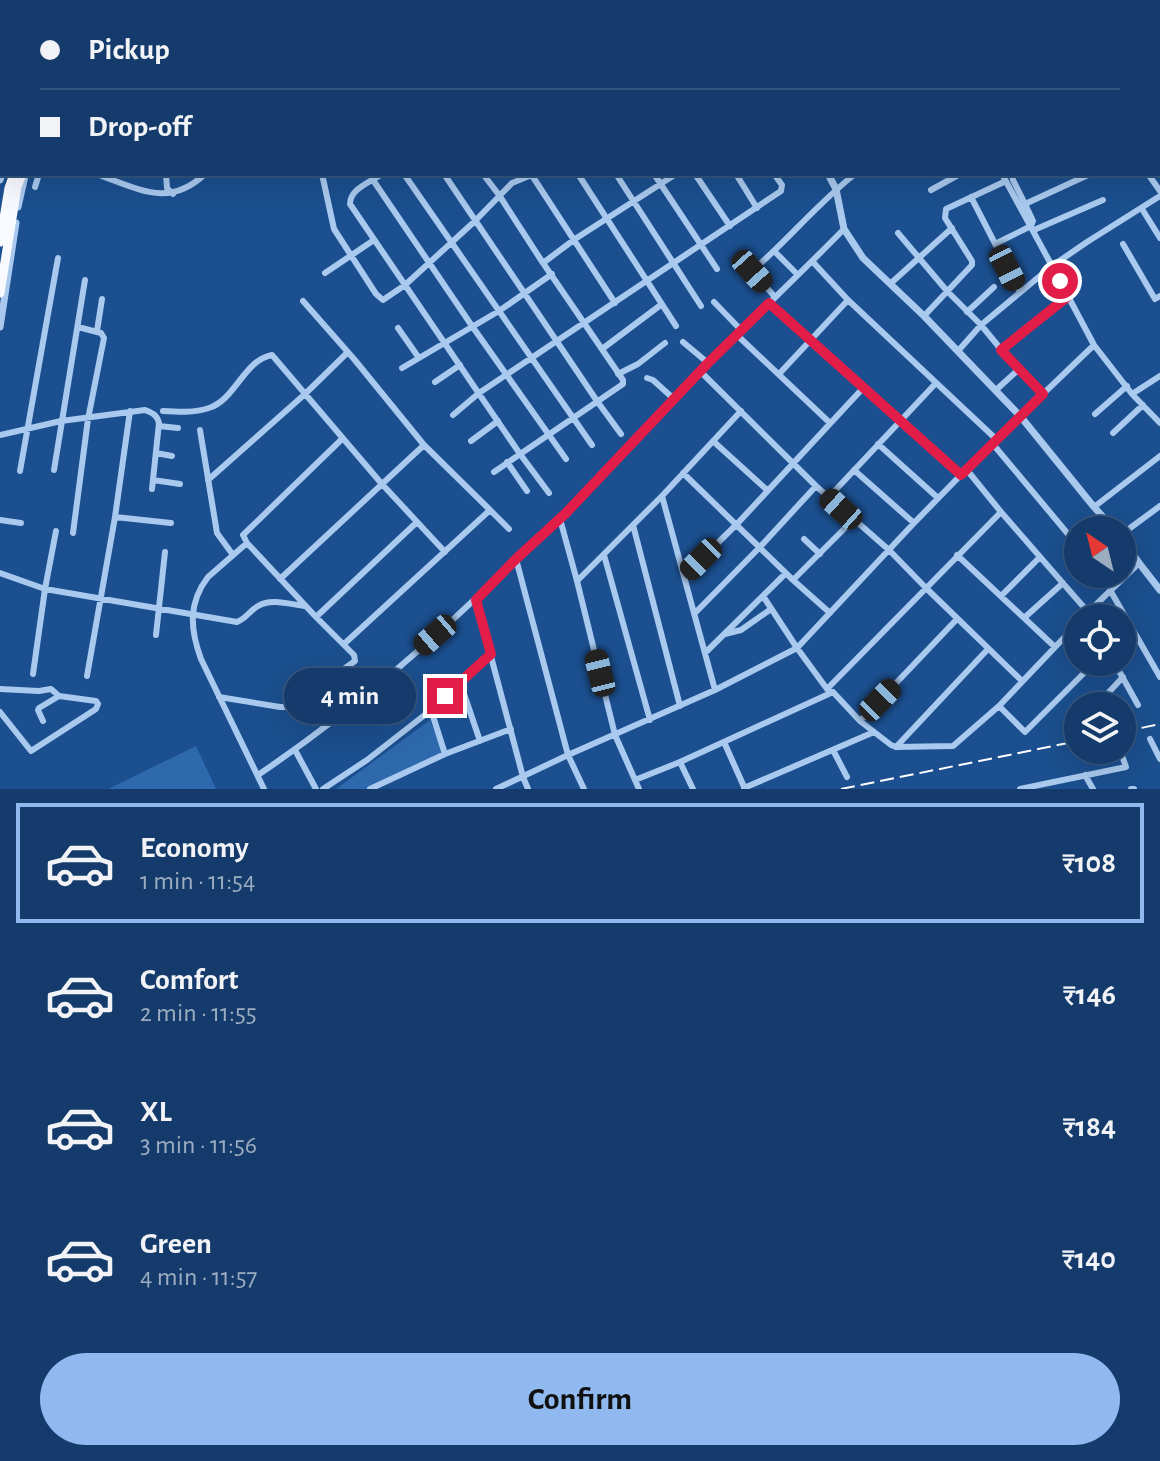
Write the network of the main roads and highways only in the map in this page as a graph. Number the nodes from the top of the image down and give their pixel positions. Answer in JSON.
{"nodes":[{"id":1,"x":13,"y":176,"type":"edge"},
{"id":2,"x":23,"y":176,"type":"edge"},
{"id":3,"x":0,"y":242,"type":"edge"},
{"id":4,"x":0,"y":293,"type":"edge"}],
"edges":[{"from":1,"to":3,"type":"highway"},
{"from":2,"to":4,"type":"highway"}]}
